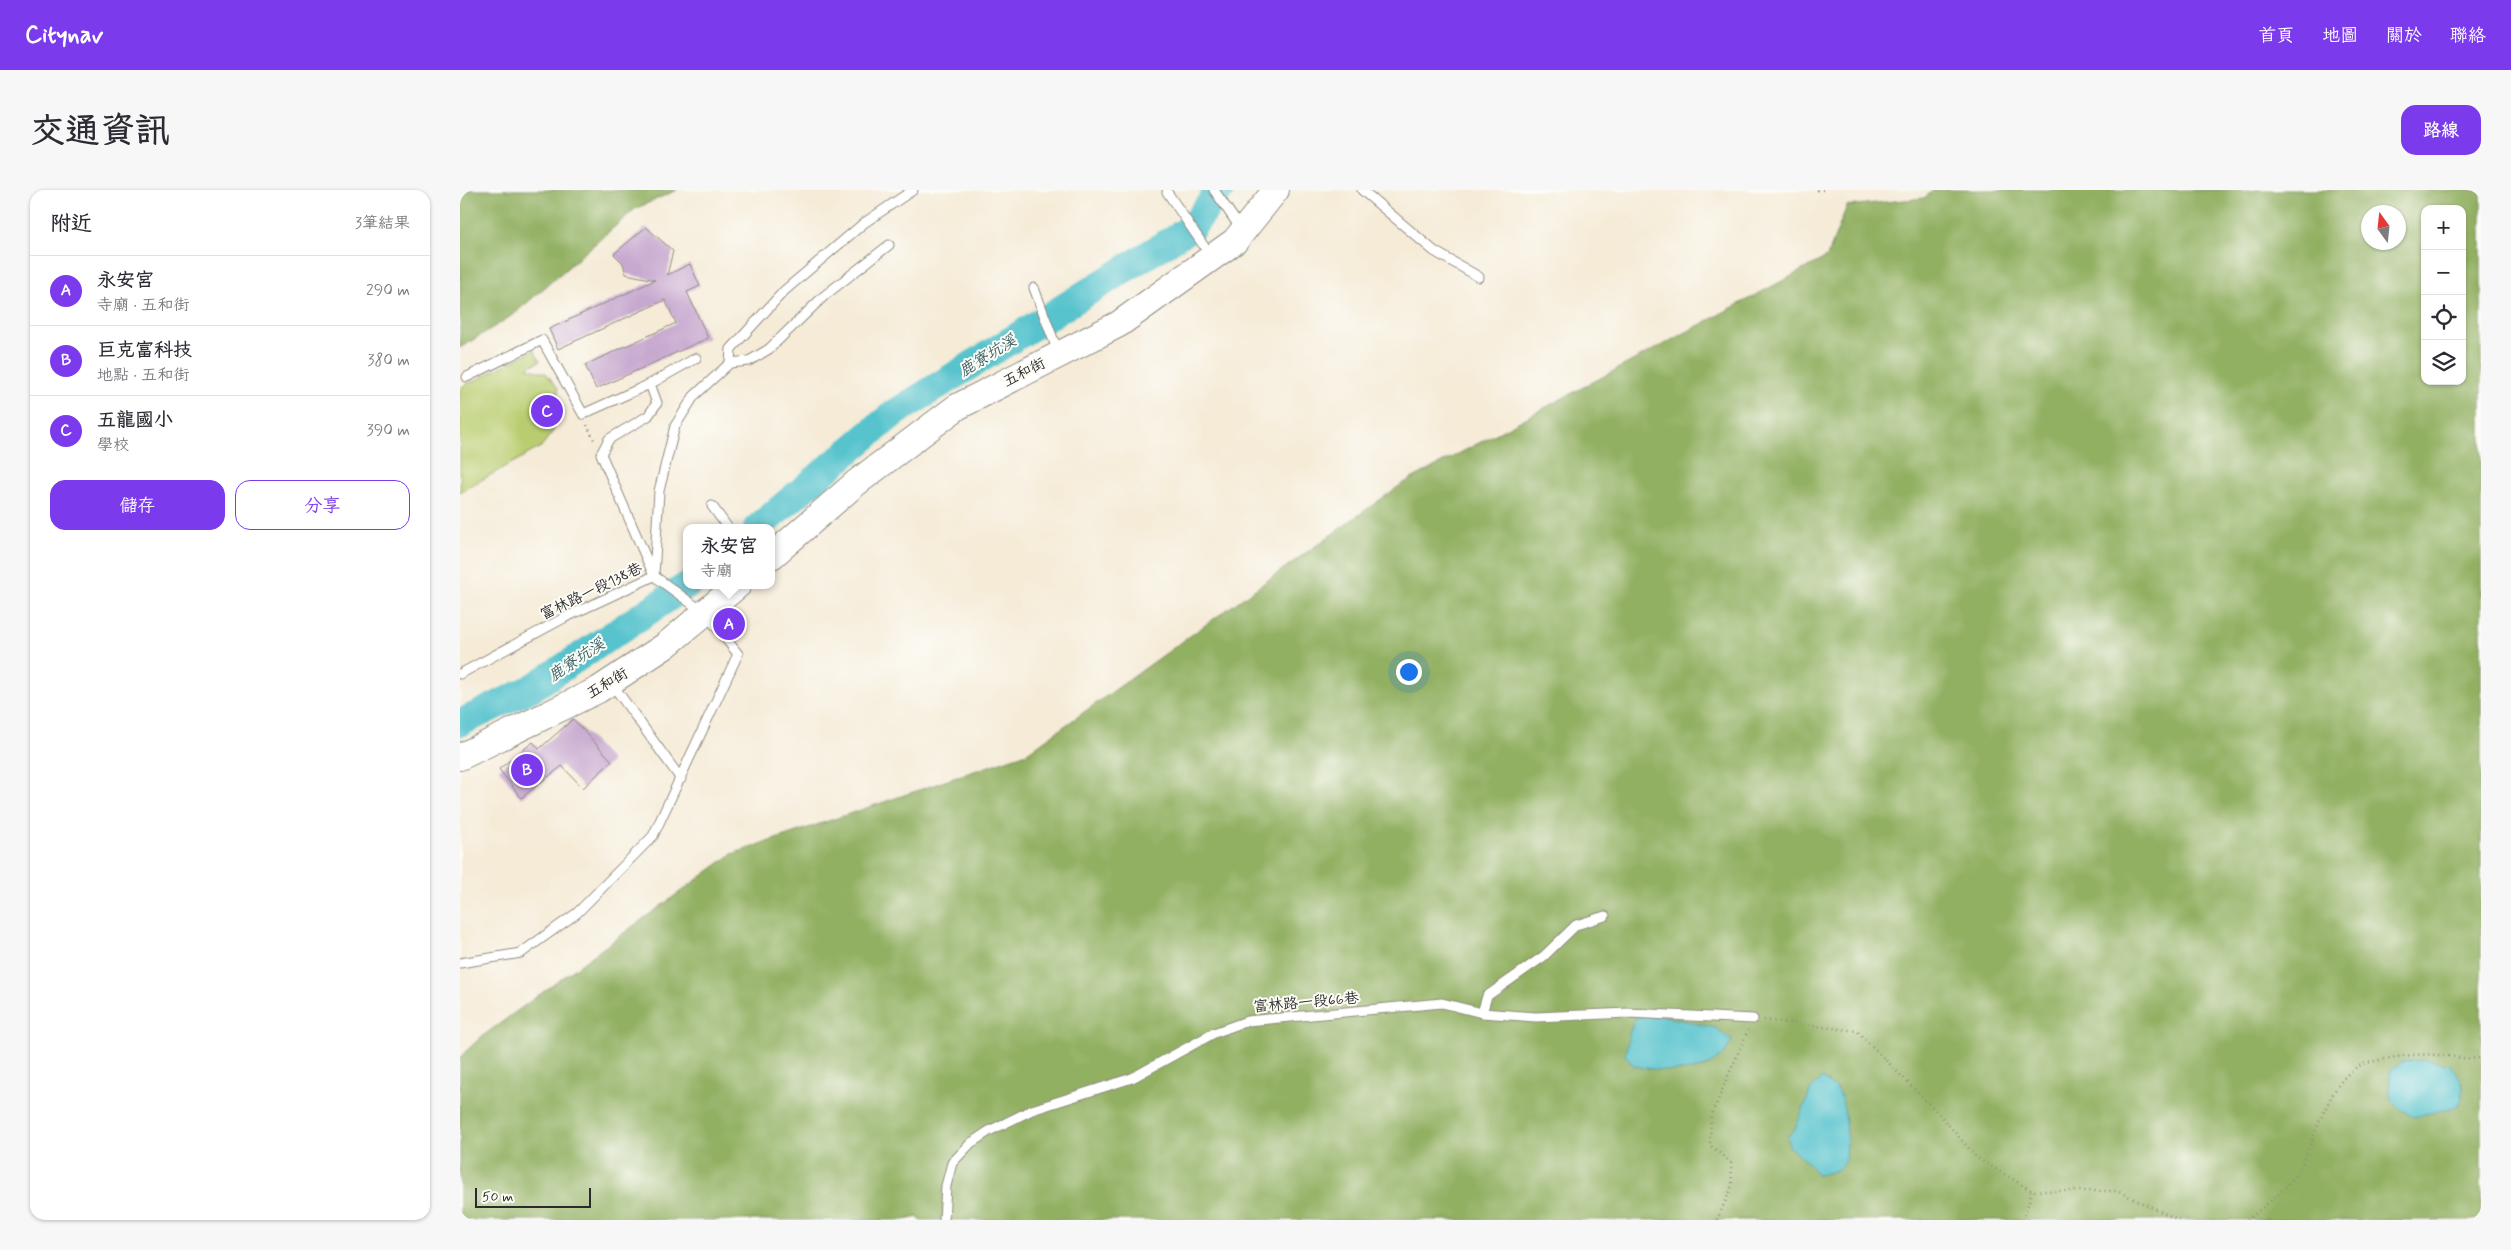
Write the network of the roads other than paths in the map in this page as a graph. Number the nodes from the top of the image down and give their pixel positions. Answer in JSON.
{"nodes":[{"id":1,"x":914,"y":190,"type":"edge"},
{"id":2,"x":1214,"y":190,"type":"edge"},
{"id":3,"x":1276,"y":190,"type":"edge"},
{"id":4,"x":1362,"y":190,"type":"edge"},
{"id":5,"x":1167,"y":192,"type":"dead end"},
{"id":6,"x":1242,"y":230,"type":"dead end"},
{"id":7,"x":889,"y":244,"type":"dead end"},
{"id":8,"x":1212,"y":257,"type":"junction"},
{"id":9,"x":1479,"y":276,"type":"dead end"},
{"id":10,"x":1034,"y":288,"type":"dead end"},
{"id":11,"x":1059,"y":354,"type":"junction"},
{"id":12,"x":696,"y":358,"type":"dead end"},
{"id":13,"x":730,"y":363,"type":"junction"},
{"id":14,"x":467,"y":377,"type":"dead end"},
{"id":15,"x":650,"y":384,"type":"junction"},
{"id":16,"x":712,"y":506,"type":"dead end"},
{"id":17,"x":725,"y":524,"type":"edge"},
{"id":18,"x":775,"y":553,"type":"edge"},
{"id":19,"x":654,"y":576,"type":"junction"},
{"id":20,"x":734,"y":589,"type":"edge"},
{"id":21,"x":706,"y":614,"type":"junction"},
{"id":22,"x":460,"y":674,"type":"edge"},
{"id":23,"x":611,"y":681,"type":"junction"},
{"id":24,"x":460,"y":757,"type":"edge"},
{"id":25,"x":681,"y":779,"type":"junction"},
{"id":26,"x":1605,"y":916,"type":"dead end"},
{"id":27,"x":460,"y":963,"type":"edge"},
{"id":28,"x":1482,"y":1013,"type":"junction"},
{"id":29,"x":1753,"y":1020,"type":"road end"},
{"id":30,"x":944,"y":1220,"type":"edge"}],
"edges":[{"from":1,"to":13,"type":"lane"},
{"from":2,"to":6,"type":"lane"},
{"from":3,"to":8,"type":"street","name":"五和街"},
{"from":4,"to":9,"type":"lane"},
{"from":5,"to":8,"type":"lane"},
{"from":7,"to":13,"type":"lane"},
{"from":8,"to":11,"type":"street","name":"五和街"},
{"from":10,"to":11,"type":"lane"},
{"from":11,"to":18,"type":"street","name":"五和街"},
{"from":12,"to":15,"type":"lane"},
{"from":13,"to":19,"type":"lane","name":"富林路一段138巷"},
{"from":14,"to":15,"type":"lane"},
{"from":15,"to":19,"type":"lane"},
{"from":16,"to":17,"type":"lane"},
{"from":19,"to":21,"type":"lane"},
{"from":19,"to":22,"type":"lane","name":"富林路一段138巷"},
{"from":20,"to":21,"type":"street","name":"五和街"},
{"from":21,"to":23,"type":"street","name":"五和街"},
{"from":21,"to":25,"type":"lane"},
{"from":23,"to":24,"type":"street","name":"五和街"},
{"from":23,"to":25,"type":"lane"},
{"from":25,"to":27,"type":"lane"},
{"from":26,"to":28,"type":"lane"},
{"from":28,"to":29,"type":"lane","name":"富林路一段66巷"},
{"from":28,"to":30,"type":"lane","name":"富林路一段66巷"}]}
